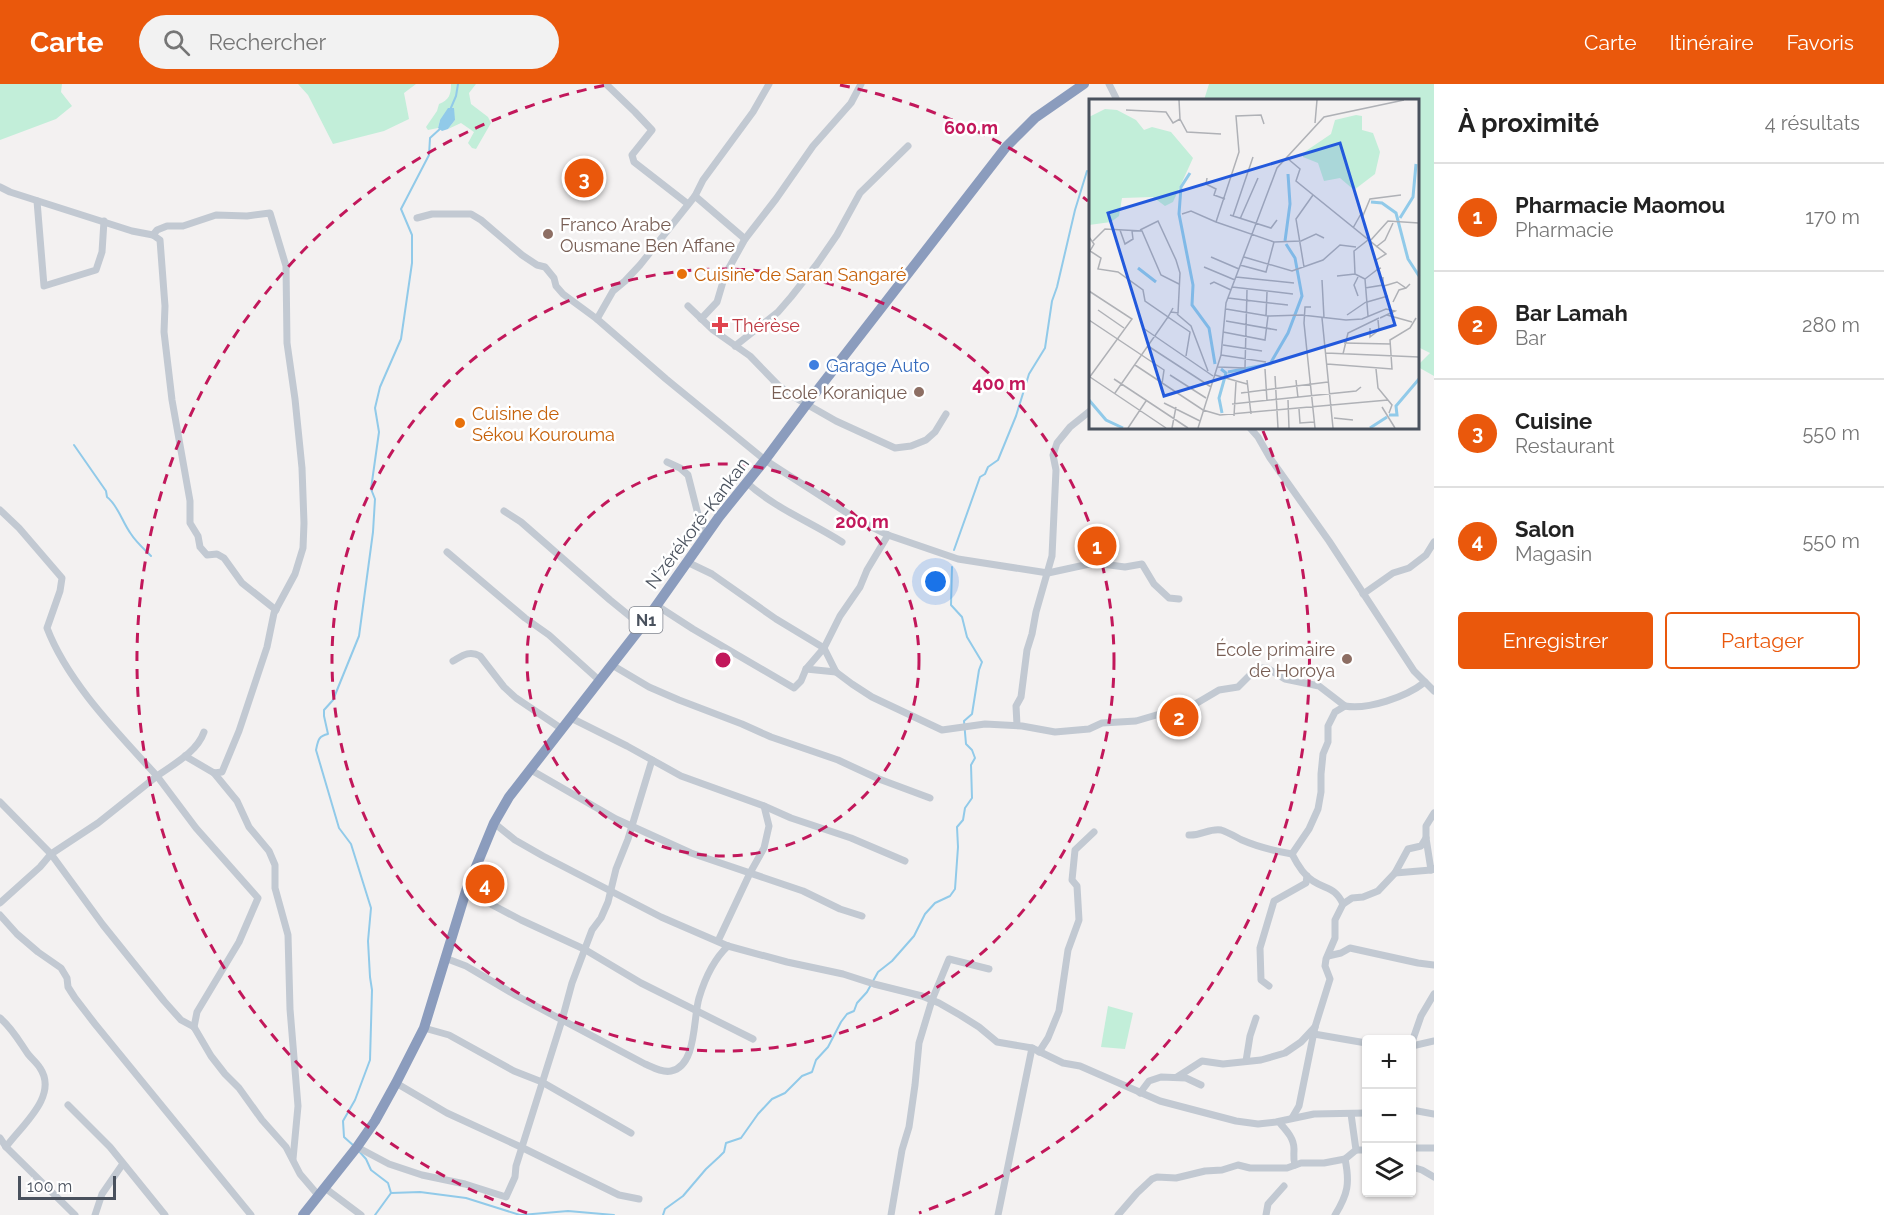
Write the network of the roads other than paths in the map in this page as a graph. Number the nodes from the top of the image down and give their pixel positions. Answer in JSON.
{"nodes":[{"id":1,"x":606,"y":84,"type":"edge"},
{"id":2,"x":769,"y":84,"type":"edge"},
{"id":3,"x":861,"y":84,"type":"edge"},
{"id":4,"x":1084,"y":84,"type":"edge"},
{"id":5,"x":1109,"y":84,"type":"edge"},
{"id":6,"x":1116,"y":99,"type":"edge"},
{"id":7,"x":908,"y":146,"type":"dead end"},
{"id":8,"x":0,"y":187,"type":"edge"},
{"id":9,"x":695,"y":196,"type":"junction"},
{"id":10,"x":38,"y":201,"type":"junction"},
{"id":11,"x":688,"y":204,"type":"junction"},
{"id":12,"x":417,"y":218,"type":"dead end"},
{"id":13,"x":104,"y":221,"type":"junction"},
{"id":14,"x":153,"y":235,"type":"junction"},
{"id":15,"x":745,"y":239,"type":"junction"},
{"id":16,"x":688,"y":306,"type":"dead end"},
{"id":17,"x":701,"y":318,"type":"junction"},
{"id":18,"x":597,"y":319,"type":"junction"},
{"id":19,"x":735,"y":346,"type":"junction"},
{"id":20,"x":806,"y":405,"type":"junction"},
{"id":21,"x":1089,"y":412,"type":"edge"},
{"id":22,"x":946,"y":414,"type":"dead end"},
{"id":23,"x":1251,"y":429,"type":"edge"},
{"id":24,"x":765,"y":460,"type":"junction"},
{"id":25,"x":667,"y":462,"type":"dead end"},
{"id":26,"x":746,"y":482,"type":"junction"},
{"id":27,"x":0,"y":510,"type":"edge"},
{"id":28,"x":504,"y":510,"type":"dead end"},
{"id":29,"x":888,"y":535,"type":"junction"},
{"id":30,"x":704,"y":538,"type":"junction"},
{"id":31,"x":842,"y":542,"type":"dead end"},
{"id":32,"x":1433,"y":546,"type":"edge"},
{"id":33,"x":447,"y":552,"type":"dead end"},
{"id":34,"x":687,"y":562,"type":"junction"},
{"id":35,"x":1048,"y":573,"type":"junction"},
{"id":36,"x":1363,"y":594,"type":"junction"},
{"id":37,"x":1179,"y":599,"type":"dead end"},
{"id":38,"x":656,"y":606,"type":"junction"},
{"id":39,"x":276,"y":610,"type":"junction"},
{"id":40,"x":642,"y":626,"type":"junction"},
{"id":41,"x":824,"y":648,"type":"junction"},
{"id":42,"x":453,"y":661,"type":"dead end"},
{"id":43,"x":612,"y":665,"type":"junction"},
{"id":44,"x":806,"y":669,"type":"junction"},
{"id":45,"x":836,"y":672,"type":"junction"},
{"id":46,"x":600,"y":681,"type":"junction"},
{"id":47,"x":1425,"y":682,"type":"junction"},
{"id":48,"x":1434,"y":691,"type":"edge"},
{"id":49,"x":1345,"y":706,"type":"junction"},
{"id":50,"x":571,"y":718,"type":"junction"},
{"id":51,"x":1017,"y":725,"type":"junction"},
{"id":52,"x":562,"y":729,"type":"junction"},
{"id":53,"x":204,"y":732,"type":"dead end"},
{"id":54,"x":185,"y":756,"type":"junction"},
{"id":55,"x":652,"y":760,"type":"junction"},
{"id":56,"x":531,"y":770,"type":"junction"},
{"id":57,"x":214,"y":773,"type":"junction"},
{"id":58,"x":157,"y":776,"type":"junction"},
{"id":59,"x":930,"y":798,"type":"dead end"},
{"id":60,"x":0,"y":802,"type":"edge"},
{"id":61,"x":764,"y":806,"type":"junction"},
{"id":62,"x":1434,"y":813,"type":"edge"},
{"id":63,"x":494,"y":823,"type":"junction"},
{"id":64,"x":632,"y":826,"type":"junction"},
{"id":65,"x":1095,"y":832,"type":"dead end"},
{"id":66,"x":1189,"y":835,"type":"dead end"},
{"id":67,"x":1426,"y":838,"type":"junction"},
{"id":68,"x":51,"y":854,"type":"junction"},
{"id":69,"x":1292,"y":854,"type":"junction"},
{"id":70,"x":904,"y":861,"type":"dead end"},
{"id":71,"x":1432,"y":870,"type":"edge"},
{"id":72,"x":750,"y":873,"type":"junction"},
{"id":73,"x":1395,"y":873,"type":"junction"},
{"id":74,"x":1307,"y":876,"type":"junction"},
{"id":75,"x":466,"y":891,"type":"junction"},
{"id":76,"x":611,"y":891,"type":"junction"},
{"id":77,"x":0,"y":903,"type":"edge"},
{"id":78,"x":1343,"y":904,"type":"junction"},
{"id":79,"x":0,"y":915,"type":"edge"},
{"id":80,"x":862,"y":916,"type":"dead end"},
{"id":81,"x":718,"y":941,"type":"junction"},
{"id":82,"x":728,"y":946,"type":"junction"},
{"id":83,"x":584,"y":949,"type":"junction"},
{"id":84,"x":1328,"y":956,"type":"junction"},
{"id":85,"x":445,"y":958,"type":"junction"},
{"id":86,"x":1434,"y":965,"type":"edge"},
{"id":87,"x":988,"y":969,"type":"dead end"},
{"id":88,"x":1269,"y":986,"type":"dead end"},
{"id":89,"x":1434,"y":994,"type":"edge"},
{"id":90,"x":932,"y":1000,"type":"junction"},
{"id":91,"x":696,"y":1011,"type":"junction"},
{"id":92,"x":0,"y":1018,"type":"edge"},
{"id":93,"x":1256,"y":1018,"type":"dead end"},
{"id":94,"x":562,"y":1020,"type":"junction"},
{"id":95,"x":194,"y":1027,"type":"junction"},
{"id":96,"x":424,"y":1028,"type":"junction"},
{"id":97,"x":1315,"y":1031,"type":"junction"},
{"id":98,"x":1415,"y":1035,"type":"edge"},
{"id":99,"x":753,"y":1039,"type":"dead end"},
{"id":100,"x":1434,"y":1041,"type":"edge"},
{"id":101,"x":1362,"y":1042,"type":"edge"},
{"id":102,"x":1416,"y":1043,"type":"edge"},
{"id":103,"x":1032,"y":1048,"type":"junction"},
{"id":104,"x":1039,"y":1053,"type":"junction"},
{"id":105,"x":1246,"y":1061,"type":"junction"},
{"id":106,"x":1178,"y":1077,"type":"junction"},
{"id":107,"x":542,"y":1082,"type":"junction"},
{"id":108,"x":396,"y":1083,"type":"junction"},
{"id":109,"x":1201,"y":1085,"type":"dead end"},
{"id":110,"x":1140,"y":1093,"type":"junction"},
{"id":111,"x":68,"y":1105,"type":"dead end"},
{"id":112,"x":1416,"y":1111,"type":"edge"},
{"id":113,"x":1362,"y":1113,"type":"edge"},
{"id":114,"x":1351,"y":1114,"type":"junction"},
{"id":115,"x":1434,"y":1114,"type":"edge"},
{"id":116,"x":1292,"y":1118,"type":"junction"},
{"id":117,"x":1279,"y":1122,"type":"junction"},
{"id":118,"x":631,"y":1132,"type":"dead end"},
{"id":119,"x":0,"y":1138,"type":"edge"},
{"id":120,"x":6,"y":1147,"type":"junction"},
{"id":121,"x":357,"y":1147,"type":"junction"},
{"id":122,"x":523,"y":1148,"type":"junction"},
{"id":123,"x":1416,"y":1148,"type":"edge"},
{"id":124,"x":1434,"y":1148,"type":"edge"},
{"id":125,"x":1356,"y":1150,"type":"junction"},
{"id":126,"x":1362,"y":1150,"type":"edge"},
{"id":127,"x":1346,"y":1159,"type":"junction"},
{"id":128,"x":293,"y":1160,"type":"junction"},
{"id":129,"x":122,"y":1165,"type":"junction"},
{"id":130,"x":1295,"y":1165,"type":"junction"},
{"id":131,"x":1416,"y":1168,"type":"edge"},
{"id":132,"x":1434,"y":1177,"type":"edge"},
{"id":133,"x":1284,"y":1186,"type":"dead end"},
{"id":134,"x":321,"y":1192,"type":"junction"},
{"id":135,"x":639,"y":1199,"type":"dead end"},
{"id":136,"x":75,"y":1215,"type":"edge"},
{"id":137,"x":96,"y":1215,"type":"edge"},
{"id":138,"x":165,"y":1215,"type":"edge"},
{"id":139,"x":251,"y":1215,"type":"edge"},
{"id":140,"x":303,"y":1215,"type":"edge"},
{"id":141,"x":361,"y":1215,"type":"edge"},
{"id":142,"x":891,"y":1215,"type":"edge"},
{"id":143,"x":998,"y":1215,"type":"edge"},
{"id":144,"x":1118,"y":1215,"type":"edge"},
{"id":145,"x":1266,"y":1215,"type":"edge"},
{"id":146,"x":1335,"y":1215,"type":"edge"}],
"edges":[{"from":1,"to":11,"type":"street"},
{"from":2,"to":9,"type":"street"},
{"from":3,"to":15,"type":"street"},
{"from":4,"to":20,"type":"highway","name":"N'zérékoré-Kankan","number":"N1"},
{"from":5,"to":6,"type":"street"},
{"from":7,"to":19,"type":"street"},
{"from":8,"to":10,"type":"street"},
{"from":9,"to":11,"type":"street"},
{"from":9,"to":15,"type":"street"},
{"from":10,"to":13,"type":"street"},
{"from":10,"to":13,"type":"street"},
{"from":11,"to":18,"type":"street"},
{"from":12,"to":18,"type":"street"},
{"from":13,"to":14,"type":"street"},
{"from":14,"to":39,"type":"street"},
{"from":14,"to":39,"type":"street"},
{"from":15,"to":17,"type":"street"},
{"from":16,"to":17,"type":"street"},
{"from":17,"to":19,"type":"street"},
{"from":18,"to":24,"type":"street"},
{"from":19,"to":20,"type":"street"},
{"from":20,"to":22,"type":"street"},
{"from":20,"to":24,"type":"highway","name":"N'zérékoré-Kankan","number":"N1"},
{"from":21,"to":35,"type":"street"},
{"from":23,"to":36,"type":"street"},
{"from":24,"to":26,"type":"highway","name":"N'zérékoré-Kankan","number":"N1"},
{"from":24,"to":29,"type":"street"},
{"from":25,"to":30,"type":"street"},
{"from":26,"to":30,"type":"highway","name":"N'zérékoré-Kankan","number":"N1"},
{"from":26,"to":31,"type":"street"},
{"from":27,"to":58,"type":"street"},
{"from":28,"to":40,"type":"street"},
{"from":29,"to":35,"type":"street"},
{"from":29,"to":41,"type":"street"},
{"from":30,"to":34,"type":"highway","name":"N'zérékoré-Kankan","number":"N1"},
{"from":32,"to":36,"type":"street"},
{"from":33,"to":46,"type":"street"},
{"from":34,"to":38,"type":"highway","name":"N'zérékoré-Kankan","number":"N1"},
{"from":34,"to":41,"type":"street"},
{"from":35,"to":37,"type":"street"},
{"from":35,"to":51,"type":"street"},
{"from":36,"to":47,"type":"street"},
{"from":38,"to":40,"type":"highway","name":"N'zérékoré-Kankan","number":"N1"},
{"from":38,"to":44,"type":"street"},
{"from":39,"to":57,"type":"street"},
{"from":40,"to":43,"type":"highway","name":"N'zérékoré-Kankan","number":"N1"},
{"from":41,"to":44,"type":"street"},
{"from":41,"to":45,"type":"street"},
{"from":42,"to":52,"type":"street"},
{"from":43,"to":46,"type":"highway","name":"N'zérékoré-Kankan","number":"N1"},
{"from":43,"to":59,"type":"street"},
{"from":44,"to":45,"type":"street"},
{"from":45,"to":51,"type":"street"},
{"from":46,"to":50,"type":"highway","name":"N'zérékoré-Kankan","number":"N1"},
{"from":47,"to":48,"type":"street"},
{"from":47,"to":49,"type":"street"},
{"from":49,"to":51,"type":"street"},
{"from":49,"to":69,"type":"street"},
{"from":50,"to":52,"type":"highway","name":"N'zérékoré-Kankan","number":"N1"},
{"from":50,"to":55,"type":"street"},
{"from":52,"to":56,"type":"highway","name":"N'zérékoré-Kankan","number":"N1"},
{"from":53,"to":54,"type":"street"},
{"from":54,"to":57,"type":"street"},
{"from":54,"to":58,"type":"street"},
{"from":55,"to":61,"type":"street"},
{"from":55,"to":64,"type":"street"},
{"from":56,"to":63,"type":"highway","name":"N'zérékoré-Kankan","number":"N1"},
{"from":56,"to":64,"type":"street"},
{"from":57,"to":128,"type":"street"},
{"from":58,"to":68,"type":"street"},
{"from":58,"to":95,"type":"street"},
{"from":60,"to":68,"type":"street"},
{"from":61,"to":70,"type":"street"},
{"from":61,"to":72,"type":"street"},
{"from":62,"to":67,"type":"street"},
{"from":63,"to":75,"type":"highway","name":"N'zérékoré-Kankan","number":"N1"},
{"from":63,"to":76,"type":"street"},
{"from":64,"to":72,"type":"street"},
{"from":64,"to":76,"type":"street"},
{"from":65,"to":104,"type":"street"},
{"from":66,"to":69,"type":"street"},
{"from":67,"to":71,"type":"street"},
{"from":67,"to":73,"type":"street"},
{"from":68,"to":77,"type":"street"},
{"from":68,"to":95,"type":"street"},
{"from":69,"to":74,"type":"street"},
{"from":71,"to":73,"type":"street"},
{"from":72,"to":80,"type":"street"},
{"from":72,"to":81,"type":"street"},
{"from":73,"to":78,"type":"street"},
{"from":74,"to":78,"type":"street"},
{"from":74,"to":88,"type":"street"},
{"from":75,"to":83,"type":"street"},
{"from":75,"to":85,"type":"highway","name":"N'zérékoré-Kankan","number":"N1"},
{"from":76,"to":81,"type":"street"},
{"from":76,"to":83,"type":"street"},
{"from":78,"to":84,"type":"street"},
{"from":79,"to":139,"type":"street"},
{"from":81,"to":82,"type":"street"},
{"from":82,"to":90,"type":"street"},
{"from":82,"to":91,"type":"street"},
{"from":83,"to":91,"type":"street"},
{"from":83,"to":94,"type":"street"},
{"from":84,"to":86,"type":"street"},
{"from":84,"to":97,"type":"street"},
{"from":85,"to":94,"type":"street"},
{"from":85,"to":96,"type":"highway","name":"N'zérékoré-Kankan","number":"N1"},
{"from":87,"to":90,"type":"street"},
{"from":89,"to":98,"type":"street"},
{"from":90,"to":103,"type":"street"},
{"from":90,"to":142,"type":"street"},
{"from":91,"to":94,"type":"street"},
{"from":91,"to":99,"type":"street"},
{"from":92,"to":120,"type":"street"},
{"from":93,"to":105,"type":"street"},
{"from":94,"to":107,"type":"street"},
{"from":95,"to":128,"type":"street"},
{"from":96,"to":107,"type":"street"},
{"from":96,"to":108,"type":"highway","name":"N'zérékoré-Kankan","number":"N1"},
{"from":97,"to":101,"type":"street"},
{"from":97,"to":105,"type":"street"},
{"from":97,"to":116,"type":"street"},
{"from":100,"to":102,"type":"street"},
{"from":103,"to":104,"type":"street"},
{"from":103,"to":143,"type":"street"},
{"from":104,"to":110,"type":"street"},
{"from":105,"to":106,"type":"street"},
{"from":106,"to":109,"type":"street"},
{"from":106,"to":110,"type":"street"},
{"from":107,"to":118,"type":"street"},
{"from":107,"to":122,"type":"street"},
{"from":108,"to":121,"type":"highway","name":"N'zérékoré-Kankan","number":"N1"},
{"from":108,"to":122,"type":"street"},
{"from":110,"to":117,"type":"street"},
{"from":111,"to":129,"type":"street"},
{"from":112,"to":115,"type":"street"},
{"from":113,"to":114,"type":"street"},
{"from":114,"to":116,"type":"street"},
{"from":114,"to":125,"type":"street"},
{"from":116,"to":117,"type":"street"},
{"from":117,"to":130,"type":"street"},
{"from":119,"to":120,"type":"street"},
{"from":120,"to":136,"type":"street"},
{"from":121,"to":122,"type":"street"},
{"from":121,"to":134,"type":"highway","name":"N'zérékoré-Kankan","number":"N1"},
{"from":122,"to":135,"type":"street"},
{"from":123,"to":124,"type":"street"},
{"from":125,"to":126,"type":"street"},
{"from":125,"to":127,"type":"street"},
{"from":127,"to":130,"type":"street"},
{"from":127,"to":146,"type":"street"},
{"from":128,"to":134,"type":"street"},
{"from":129,"to":137,"type":"street"},
{"from":129,"to":138,"type":"street"},
{"from":130,"to":144,"type":"street"},
{"from":131,"to":132,"type":"street"},
{"from":133,"to":145,"type":"street"},
{"from":134,"to":140,"type":"highway","name":"N'zérékoré-Kankan","number":"N1"},
{"from":134,"to":141,"type":"street"}]}
